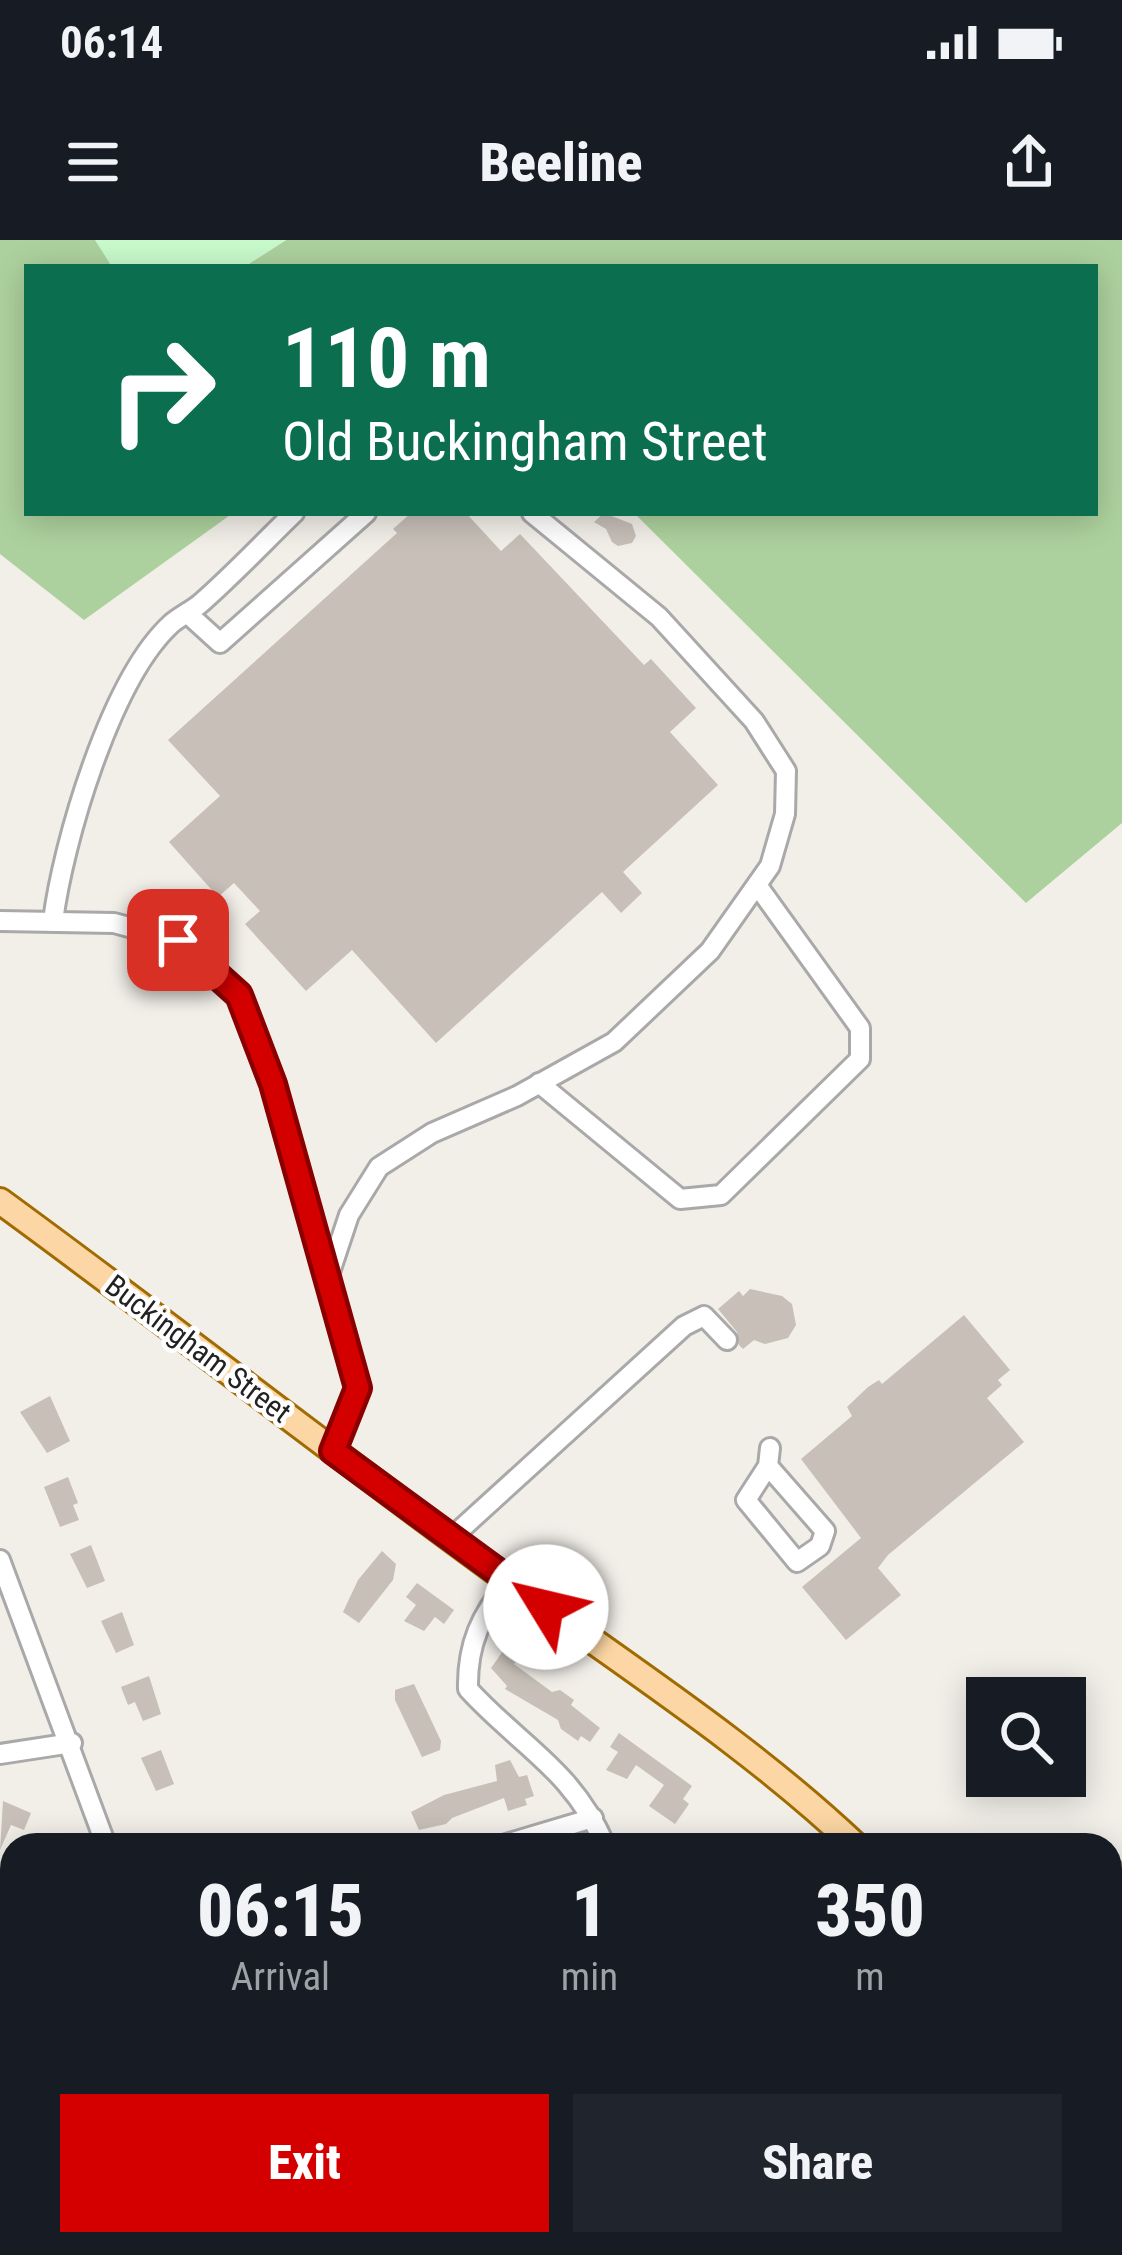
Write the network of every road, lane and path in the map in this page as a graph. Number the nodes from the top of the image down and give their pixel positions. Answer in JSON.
{"nodes":[{"id":1,"x":291,"y":516,"type":"edge"},
{"id":2,"x":363,"y":516,"type":"edge"},
{"id":3,"x":536,"y":516,"type":"edge"},
{"id":4,"x":187,"y":613,"type":"junction"},
{"id":5,"x":757,"y":885,"type":"junction"},
{"id":6,"x":0,"y":921,"type":"edge"},
{"id":7,"x":53,"y":921,"type":"junction"},
{"id":8,"x":539,"y":1084,"type":"junction"},
{"id":9,"x":0,"y":1201,"type":"edge"},
{"id":10,"x":327,"y":1281,"type":"junction"},
{"id":11,"x":727,"y":1340,"type":"dead end"},
{"id":12,"x":333,"y":1451,"type":"junction"},
{"id":13,"x":769,"y":1457,"type":"joint"},
{"id":14,"x":452,"y":1538,"type":"junction"},
{"id":15,"x":0,"y":1560,"type":"edge"},
{"id":16,"x":509,"y":1581,"type":"junction"},
{"id":17,"x":72,"y":1743,"type":"junction"},
{"id":18,"x":0,"y":1754,"type":"edge"},
{"id":19,"x":592,"y":1819,"type":"junction"},
{"id":20,"x":102,"y":1833,"type":"edge"},
{"id":21,"x":544,"y":1833,"type":"edge"},
{"id":22,"x":599,"y":1833,"type":"edge"},
{"id":23,"x":842,"y":1833,"type":"edge"}],
"edges":[{"from":1,"to":4,"type":"street"},
{"from":2,"to":4,"type":"street"},
{"from":3,"to":5,"type":"street"},
{"from":4,"to":7,"type":"street"},
{"from":5,"to":8,"type":"street"},
{"from":5,"to":8,"type":"street"},
{"from":6,"to":7,"type":"street"},
{"from":7,"to":10,"type":"street"},
{"from":8,"to":10,"type":"street"},
{"from":9,"to":12,"type":"main road","name":"Buckingham Street"},
{"from":10,"to":12,"type":"street"},
{"from":11,"to":14,"type":"street"},
{"from":12,"to":14,"type":"main road","name":"Buckingham Street"},
{"from":13,"to":13,"type":"street"},
{"from":14,"to":16,"type":"main road","name":"Buckingham Street"},
{"from":15,"to":17,"type":"street"},
{"from":16,"to":19,"type":"street"},
{"from":16,"to":23,"type":"main road","name":"Buckingham Street"},
{"from":17,"to":18,"type":"street"},
{"from":17,"to":20,"type":"street"},
{"from":19,"to":21,"type":"street"},
{"from":19,"to":22,"type":"street"}]}
